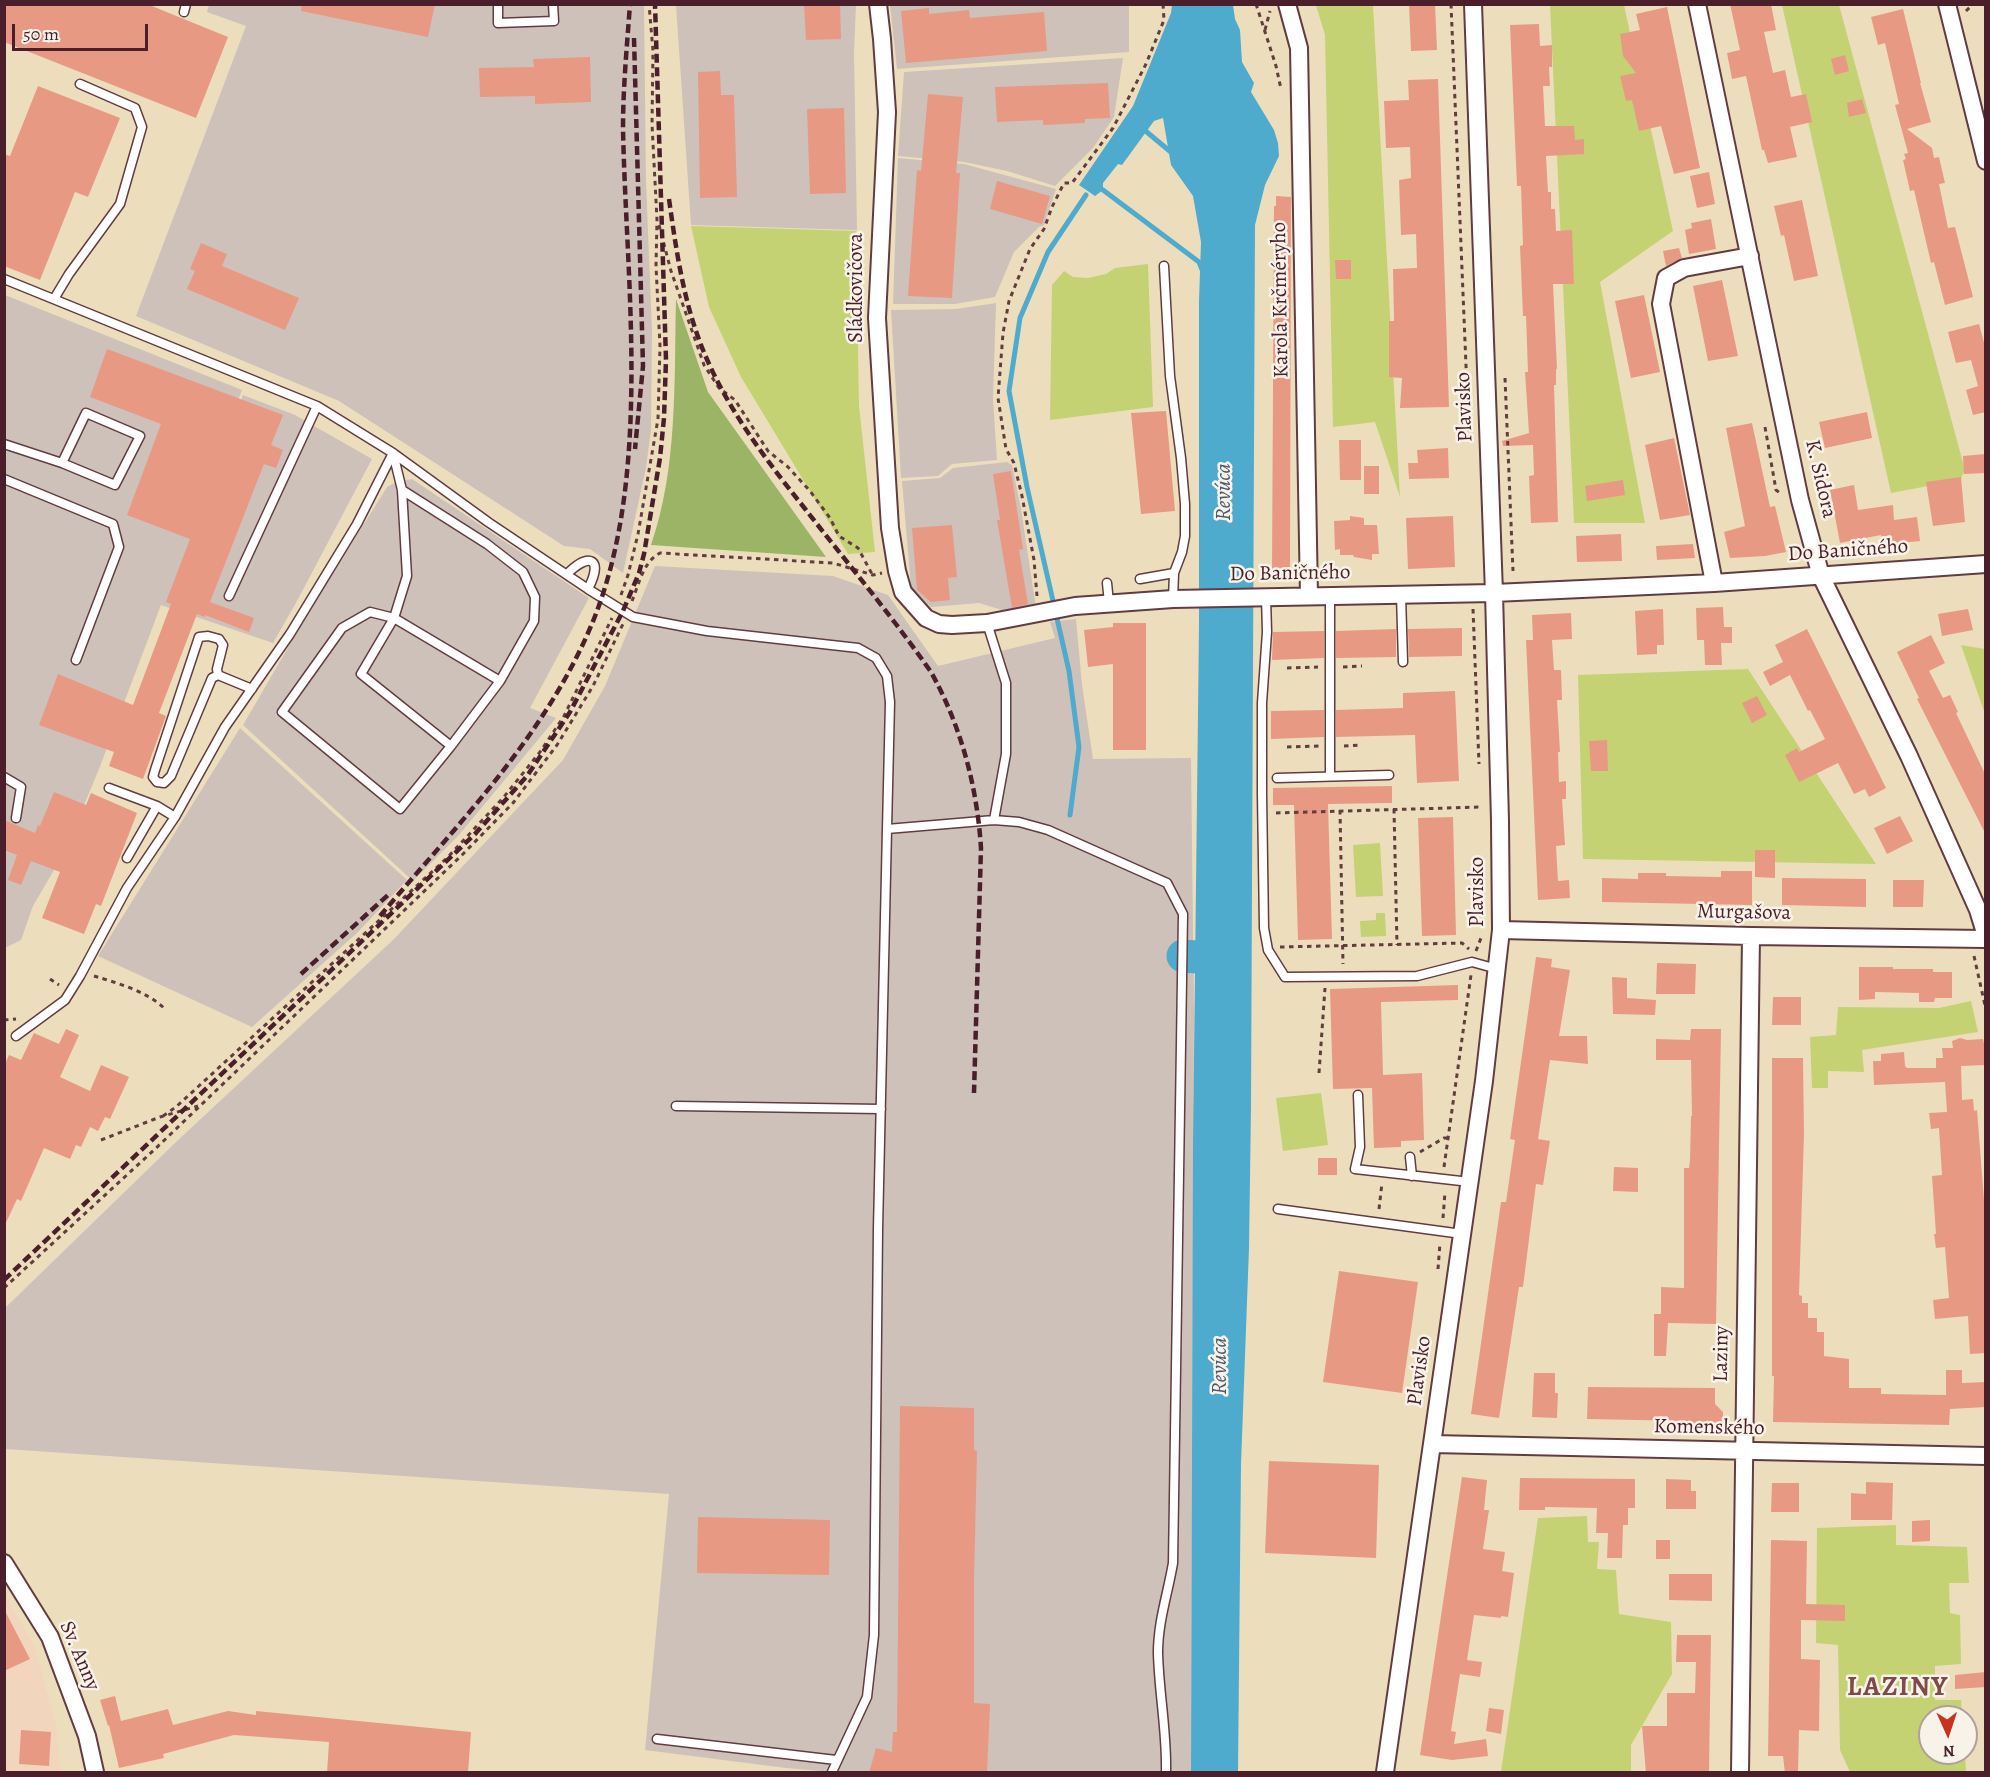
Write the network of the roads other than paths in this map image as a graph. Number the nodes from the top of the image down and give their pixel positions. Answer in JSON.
{"nodes":[{"id":1,"x":498,"y":4,"type":"edge"},
{"id":2,"x":554,"y":4,"type":"edge"},
{"id":3,"x":878,"y":4,"type":"edge"},
{"id":4,"x":1473,"y":4,"type":"edge"},
{"id":5,"x":1697,"y":4,"type":"edge"},
{"id":6,"x":1947,"y":4,"type":"edge"},
{"id":7,"x":1279,"y":5,"type":"edge"},
{"id":8,"x":80,"y":84,"type":"dead end"},
{"id":9,"x":1986,"y":161,"type":"edge"},
{"id":10,"x":1750,"y":256,"type":"junction"},
{"id":11,"x":1164,"y":266,"type":"dead end"},
{"id":12,"x":4,"y":279,"type":"edge"},
{"id":13,"x":54,"y":299,"type":"junction"},
{"id":14,"x":317,"y":406,"type":"junction"},
{"id":15,"x":4,"y":444,"type":"edge"},
{"id":16,"x":393,"y":453,"type":"junction"},
{"id":17,"x":62,"y":463,"type":"junction"},
{"id":18,"x":4,"y":479,"type":"edge"},
{"id":19,"x":402,"y":490,"type":"junction"},
{"id":20,"x":1986,"y":564,"type":"edge"},
{"id":21,"x":897,"y":571,"type":"joint"},
{"id":22,"x":1174,"y":573,"type":"junction"},
{"id":23,"x":567,"y":574,"type":"junction"},
{"id":24,"x":1821,"y":576,"type":"junction"},
{"id":25,"x":1140,"y":579,"type":"dead end"},
{"id":26,"x":1107,"y":582,"type":"dead end"},
{"id":27,"x":1714,"y":583,"type":"junction"},
{"id":28,"x":588,"y":589,"type":"junction"},
{"id":29,"x":1494,"y":592,"type":"junction"},
{"id":30,"x":1401,"y":595,"type":"junction"},
{"id":31,"x":229,"y":596,"type":"dead end"},
{"id":32,"x":1262,"y":596,"type":"junction"},
{"id":33,"x":1330,"y":596,"type":"junction"},
{"id":34,"x":1309,"y":597,"type":"junction"},
{"id":35,"x":1173,"y":599,"type":"junction"},
{"id":36,"x":1109,"y":603,"type":"junction"},
{"id":37,"x":394,"y":618,"type":"junction"},
{"id":38,"x":987,"y":623,"type":"junction"},
{"id":39,"x":76,"y":660,"type":"dead end"},
{"id":40,"x":1402,"y":662,"type":"dead end"},
{"id":41,"x":218,"y":675,"type":"junction"},
{"id":42,"x":500,"y":681,"type":"junction"},
{"id":43,"x":252,"y":688,"type":"junction"},
{"id":44,"x":451,"y":746,"type":"junction"},
{"id":45,"x":1330,"y":776,"type":"junction"},
{"id":46,"x":1389,"y":776,"type":"dead end"},
{"id":47,"x":4,"y":777,"type":"edge"},
{"id":48,"x":1277,"y":778,"type":"dead end"},
{"id":49,"x":109,"y":788,"type":"dead end"},
{"id":50,"x":157,"y":806,"type":"junction"},
{"id":51,"x":175,"y":817,"type":"junction"},
{"id":52,"x":16,"y":818,"type":"dead end"},
{"id":53,"x":994,"y":820,"type":"junction"},
{"id":54,"x":887,"y":829,"type":"junction"},
{"id":55,"x":127,"y":858,"type":"dead end"},
{"id":56,"x":1501,"y":930,"type":"junction"},
{"id":57,"x":1751,"y":936,"type":"junction"},
{"id":58,"x":1986,"y":938,"type":"edge"},
{"id":59,"x":1497,"y":969,"type":"junction"},
{"id":60,"x":16,"y":1036,"type":"dead end"},
{"id":61,"x":1359,"y":1095,"type":"dead end"},
{"id":62,"x":676,"y":1106,"type":"dead end"},
{"id":63,"x":881,"y":1109,"type":"junction"},
{"id":64,"x":1410,"y":1157,"type":"road end"},
{"id":65,"x":1412,"y":1176,"type":"junction"},
{"id":66,"x":1470,"y":1182,"type":"junction"},
{"id":67,"x":1278,"y":1209,"type":"dead end"},
{"id":68,"x":1462,"y":1234,"type":"junction"},
{"id":69,"x":1432,"y":1444,"type":"junction"},
{"id":70,"x":1743,"y":1451,"type":"junction"},
{"id":71,"x":1986,"y":1456,"type":"edge"},
{"id":72,"x":4,"y":1563,"type":"edge"},
{"id":73,"x":657,"y":1739,"type":"dead end"},
{"id":74,"x":836,"y":1760,"type":"junction"},
{"id":75,"x":95,"y":1773,"type":"edge"},
{"id":76,"x":832,"y":1773,"type":"edge"},
{"id":77,"x":1166,"y":1773,"type":"edge"},
{"id":78,"x":1384,"y":1773,"type":"edge"},
{"id":79,"x":1740,"y":1773,"type":"edge"}],
"edges":[{"from":1,"to":2,"type":"lane"},
{"from":3,"to":21,"type":"street","name":"Sládkovičova"},
{"from":4,"to":29,"type":"street","name":"Plavisko"},
{"from":5,"to":10,"type":"street","name":"K. Sidora"},
{"from":6,"to":9,"type":"street"},
{"from":7,"to":34,"type":"street","name":"Karola Krčméryho"},
{"from":8,"to":13,"type":"lane"},
{"from":10,"to":24,"type":"street","name":"K. Sidora"},
{"from":10,"to":27,"type":"street"},
{"from":11,"to":22,"type":"lane"},
{"from":12,"to":13,"type":"lane"},
{"from":13,"to":14,"type":"lane"},
{"from":14,"to":16,"type":"lane"},
{"from":14,"to":31,"type":"lane"},
{"from":15,"to":17,"type":"lane"},
{"from":16,"to":19,"type":"lane"},
{"from":16,"to":23,"type":"lane"},
{"from":16,"to":43,"type":"lane"},
{"from":17,"to":17,"type":"lane"},
{"from":18,"to":39,"type":"lane"},
{"from":19,"to":37,"type":"lane"},
{"from":19,"to":42,"type":"lane"},
{"from":20,"to":24,"type":"street","name":"Do Baničného"},
{"from":21,"to":38,"type":"street","name":"Do Baničného"},
{"from":22,"to":25,"type":"lane"},
{"from":22,"to":35,"type":"lane"},
{"from":23,"to":28,"type":"lane"},
{"from":23,"to":28,"type":"lane"},
{"from":24,"to":27,"type":"street","name":"Do Baničného"},
{"from":24,"to":58,"type":"street","name":"K. Sidora"},
{"from":26,"to":36,"type":"lane"},
{"from":27,"to":29,"type":"street","name":"Do Baničného"},
{"from":28,"to":54,"type":"lane"},
{"from":29,"to":30,"type":"street","name":"Do Baničného"},
{"from":29,"to":56,"type":"street","name":"Plavisko"},
{"from":30,"to":33,"type":"street","name":"Do Baničného"},
{"from":30,"to":40,"type":"lane"},
{"from":32,"to":34,"type":"street","name":"Do Baničného"},
{"from":32,"to":35,"type":"street","name":"Do Baničného"},
{"from":32,"to":59,"type":"lane"},
{"from":33,"to":34,"type":"street","name":"Do Baničného"},
{"from":33,"to":45,"type":"lane"},
{"from":35,"to":36,"type":"street","name":"Do Baničného"},
{"from":36,"to":38,"type":"street","name":"Do Baničného"},
{"from":37,"to":42,"type":"lane"},
{"from":37,"to":44,"type":"lane"},
{"from":37,"to":44,"type":"lane"},
{"from":38,"to":53,"type":"lane"},
{"from":41,"to":41,"type":"lane"},
{"from":41,"to":43,"type":"lane"},
{"from":42,"to":44,"type":"lane"},
{"from":43,"to":51,"type":"lane"},
{"from":45,"to":46,"type":"lane"},
{"from":45,"to":48,"type":"lane"},
{"from":47,"to":52,"type":"lane"},
{"from":49,"to":50,"type":"lane"},
{"from":50,"to":51,"type":"lane"},
{"from":50,"to":55,"type":"lane"},
{"from":51,"to":60,"type":"lane"},
{"from":53,"to":54,"type":"lane"},
{"from":53,"to":77,"type":"lane"},
{"from":54,"to":63,"type":"lane"},
{"from":56,"to":57,"type":"street","name":"Murgašova"},
{"from":56,"to":59,"type":"street","name":"Plavisko"},
{"from":57,"to":58,"type":"street","name":"Murgašova"},
{"from":57,"to":70,"type":"street","name":"Laziny"},
{"from":59,"to":66,"type":"street","name":"Plavisko"},
{"from":61,"to":65,"type":"lane"},
{"from":62,"to":63,"type":"lane"},
{"from":63,"to":74,"type":"lane"},
{"from":64,"to":65,"type":"lane"},
{"from":65,"to":66,"type":"lane"},
{"from":66,"to":68,"type":"street","name":"Plavisko"},
{"from":67,"to":68,"type":"lane"},
{"from":68,"to":69,"type":"street","name":"Plavisko"},
{"from":69,"to":70,"type":"street","name":"Komenského"},
{"from":69,"to":78,"type":"street","name":"Plavisko"},
{"from":70,"to":71,"type":"street","name":"Komenského"},
{"from":70,"to":79,"type":"street","name":"Laziny"},
{"from":72,"to":75,"type":"street","name":"Sv. Anny"},
{"from":73,"to":74,"type":"lane"},
{"from":74,"to":76,"type":"lane"}]}
